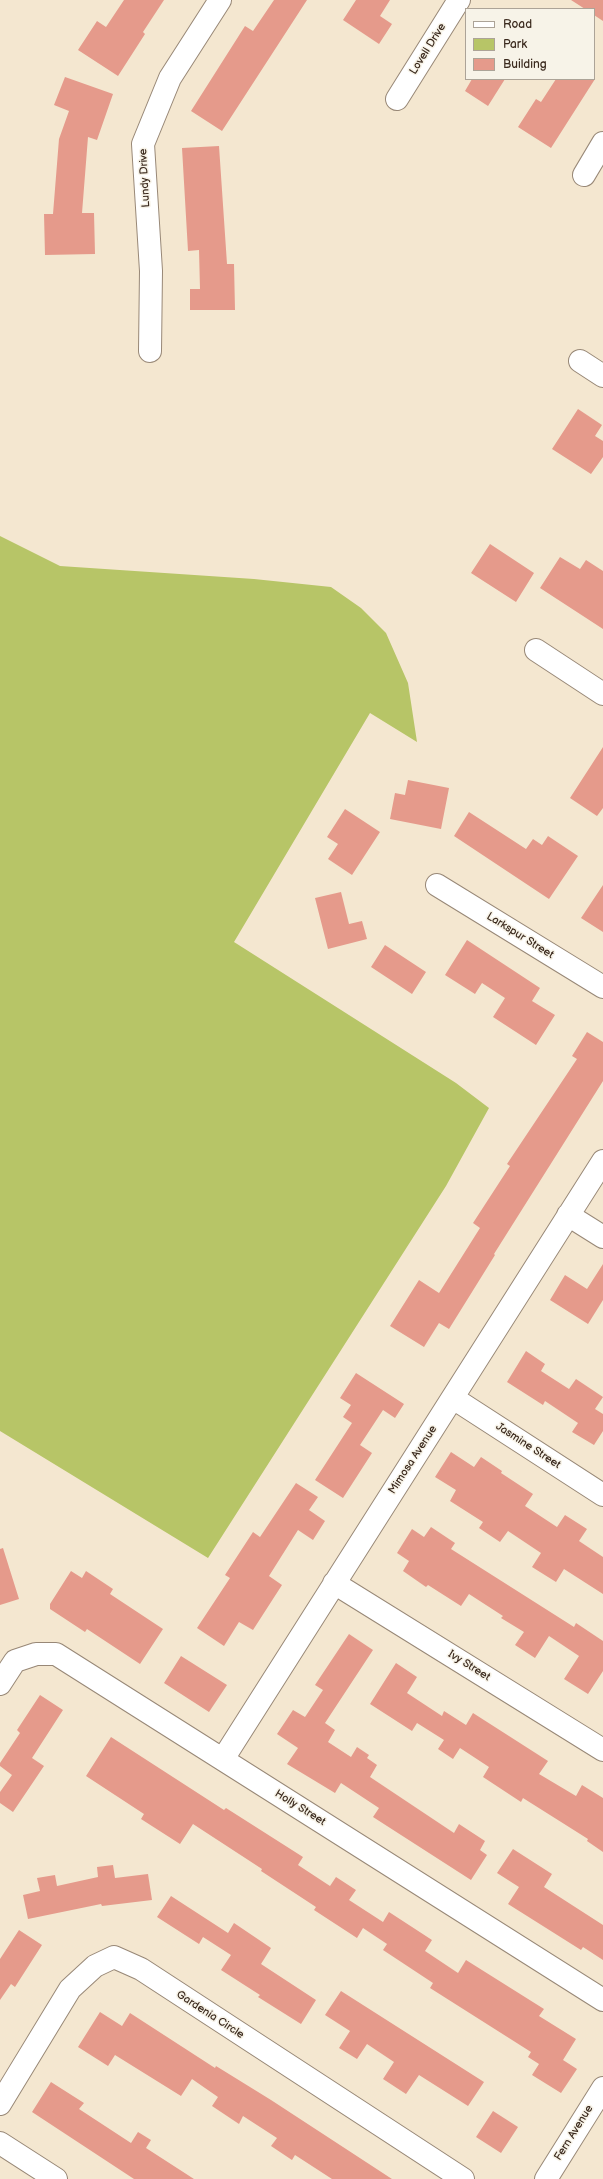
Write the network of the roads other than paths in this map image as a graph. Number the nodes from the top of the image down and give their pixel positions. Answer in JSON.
{"nodes":[{"id":1,"x":220,"y":0,"type":"edge"},
{"id":2,"x":459,"y":0,"type":"edge"},
{"id":3,"x":397,"y":99,"type":"dead end"},
{"id":4,"x":603,"y":142,"type":"edge"},
{"id":5,"x":584,"y":175,"type":"dead end"},
{"id":6,"x":150,"y":351,"type":"dead end"},
{"id":7,"x":580,"y":361,"type":"dead end"},
{"id":8,"x":603,"y":376,"type":"edge"},
{"id":9,"x":536,"y":650,"type":"dead end"},
{"id":10,"x":603,"y":694,"type":"edge"},
{"id":11,"x":437,"y":885,"type":"dead end"},
{"id":12,"x":603,"y":987,"type":"edge"},
{"id":13,"x":603,"y":1161,"type":"edge"},
{"id":14,"x":568,"y":1215,"type":"junction"},
{"id":15,"x":603,"y":1237,"type":"edge"},
{"id":16,"x":453,"y":1398,"type":"junction"},
{"id":17,"x":603,"y":1495,"type":"edge"},
{"id":18,"x":334,"y":1583,"type":"junction"},
{"id":19,"x":0,"y":1684,"type":"edge"},
{"id":20,"x":603,"y":1750,"type":"edge"},
{"id":21,"x":223,"y":1759,"type":"junction"},
{"id":22,"x":603,"y":2000,"type":"edge"},
{"id":23,"x":603,"y":2088,"type":"edge"},
{"id":24,"x":0,"y":2104,"type":"edge"},
{"id":25,"x":0,"y":2143,"type":"edge"},
{"id":26,"x":56,"y":2179,"type":"edge"},
{"id":27,"x":463,"y":2179,"type":"edge"},
{"id":28,"x":546,"y":2179,"type":"edge"}],
"edges":[{"from":1,"to":6,"type":"street","name":"Lundy Drive"},
{"from":2,"to":3,"type":"street","name":"Lovell Drive"},
{"from":4,"to":5,"type":"street"},
{"from":7,"to":8,"type":"street"},
{"from":9,"to":10,"type":"street"},
{"from":11,"to":12,"type":"street","name":"Larkspur Street"},
{"from":13,"to":14,"type":"street","name":"Mimosa Avenue"},
{"from":14,"to":15,"type":"street"},
{"from":14,"to":16,"type":"street","name":"Mimosa Avenue"},
{"from":16,"to":17,"type":"street","name":"Jasmine Street"},
{"from":16,"to":18,"type":"street","name":"Mimosa Avenue"},
{"from":18,"to":20,"type":"street","name":"Ivy Street"},
{"from":18,"to":21,"type":"street","name":"Mimosa Avenue"},
{"from":19,"to":21,"type":"street","name":"Holly Street"},
{"from":21,"to":22,"type":"street","name":"Holly Street"},
{"from":23,"to":28,"type":"street","name":"Fern Avenue"},
{"from":24,"to":27,"type":"street","name":"Gardenia Circle"},
{"from":25,"to":26,"type":"street"}]}
